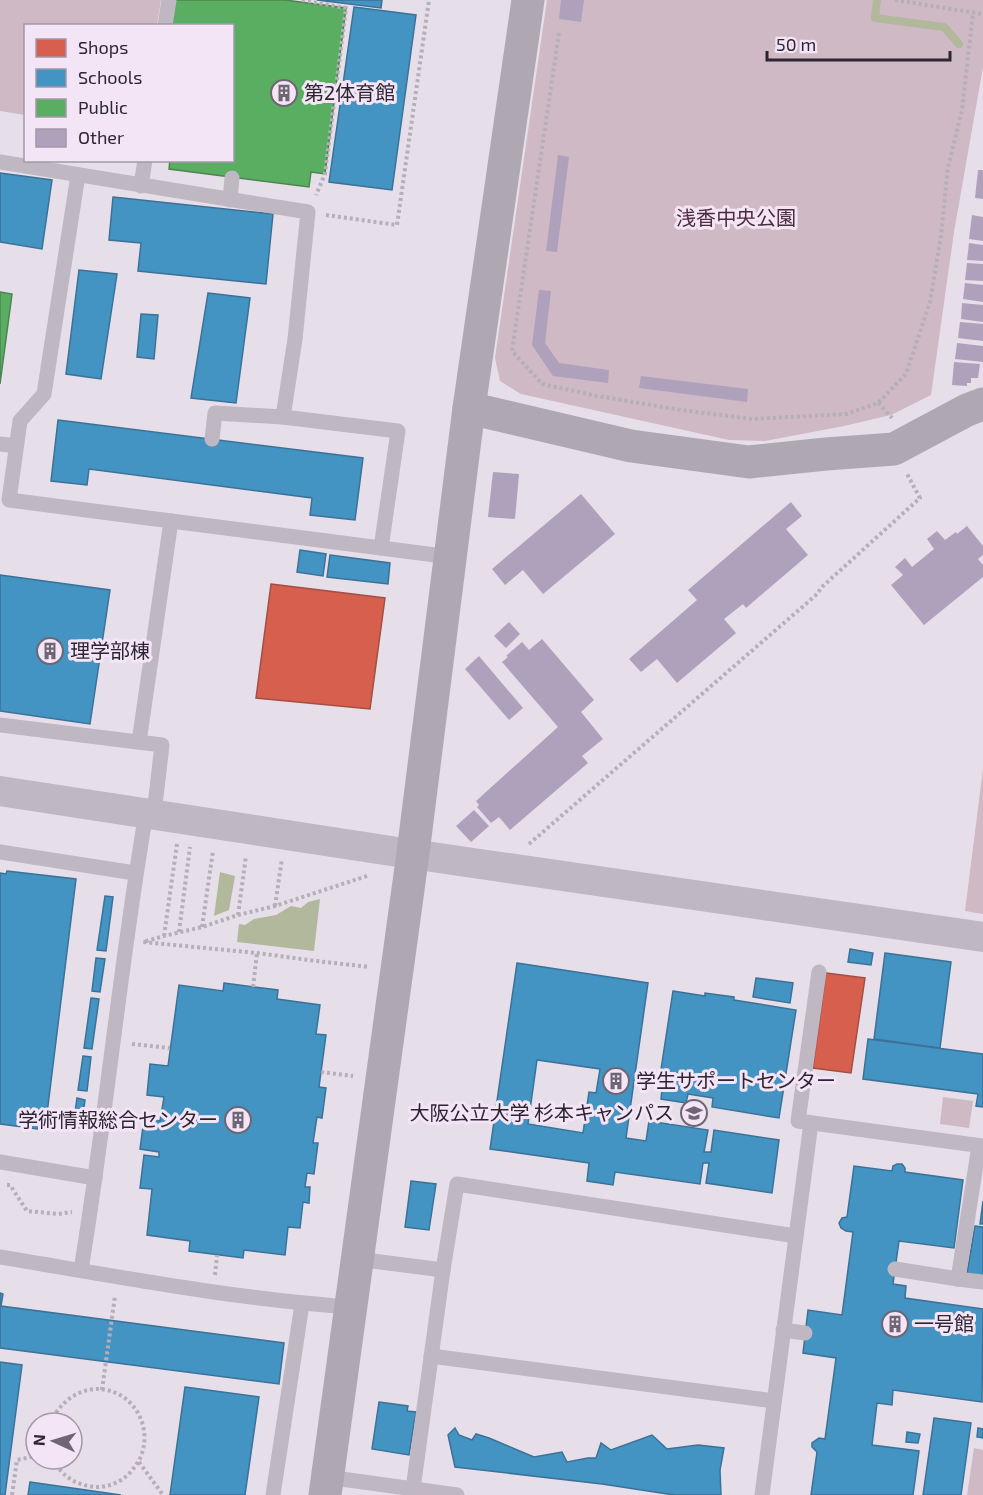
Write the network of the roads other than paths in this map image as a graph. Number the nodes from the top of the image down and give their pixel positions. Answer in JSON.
{"nodes":[{"id":1,"x":169,"y":0,"type":"edge"},
{"id":2,"x":528,"y":0,"type":"edge"},
{"id":3,"x":165,"y":24,"type":"edge"},
{"id":4,"x":0,"y":162,"type":"edge"},
{"id":5,"x":145,"y":162,"type":"edge"},
{"id":6,"x":78,"y":175,"type":"junction"},
{"id":7,"x":232,"y":178,"type":"dead end"},
{"id":8,"x":141,"y":186,"type":"junction"},
{"id":9,"x":230,"y":200,"type":"junction"},
{"id":10,"x":983,"y":404,"type":"edge"},
{"id":11,"x":470,"y":408,"type":"junction"},
{"id":12,"x":284,"y":417,"type":"junction"},
{"id":13,"x":212,"y":439,"type":"dead end"},
{"id":14,"x":0,"y":444,"type":"edge"},
{"id":15,"x":16,"y":446,"type":"junction"},
{"id":16,"x":171,"y":521,"type":"junction"},
{"id":17,"x":381,"y":548,"type":"junction"},
{"id":18,"x":451,"y":557,"type":"junction"},
{"id":19,"x":0,"y":725,"type":"edge"},
{"id":20,"x":139,"y":742,"type":"junction"},
{"id":21,"x":0,"y":791,"type":"edge"},
{"id":22,"x":150,"y":813,"type":"junction"},
{"id":23,"x":0,"y":852,"type":"edge"},
{"id":24,"x":413,"y":853,"type":"junction"},
{"id":25,"x":135,"y":873,"type":"junction"},
{"id":26,"x":983,"y":937,"type":"edge"},
{"id":27,"x":819,"y":972,"type":"dead end"},
{"id":28,"x":811,"y":1123,"type":"junction"},
{"id":29,"x":981,"y":1146,"type":"edge"},
{"id":30,"x":0,"y":1162,"type":"edge"},
{"id":31,"x":95,"y":1178,"type":"junction"},
{"id":32,"x":796,"y":1236,"type":"junction"},
{"id":33,"x":0,"y":1257,"type":"edge"},
{"id":34,"x":357,"y":1260,"type":"junction"},
{"id":35,"x":895,"y":1269,"type":"dead end"},
{"id":36,"x":81,"y":1270,"type":"junction"},
{"id":37,"x":443,"y":1270,"type":"junction"},
{"id":38,"x":958,"y":1279,"type":"junction"},
{"id":39,"x":983,"y":1282,"type":"edge"},
{"id":40,"x":302,"y":1304,"type":"junction"},
{"id":41,"x":351,"y":1307,"type":"junction"},
{"id":42,"x":783,"y":1330,"type":"junction"},
{"id":43,"x":805,"y":1333,"type":"dead end"},
{"id":44,"x":431,"y":1356,"type":"junction"},
{"id":45,"x":774,"y":1401,"type":"junction"},
{"id":46,"x":326,"y":1486,"type":"edge"},
{"id":47,"x":413,"y":1489,"type":"junction"},
{"id":48,"x":273,"y":1495,"type":"edge"},
{"id":49,"x":457,"y":1495,"type":"edge"},
{"id":50,"x":762,"y":1495,"type":"edge"}],
"edges":[{"from":1,"to":3,"type":"lane"},
{"from":2,"to":11,"type":"street"},
{"from":4,"to":6,"type":"lane"},
{"from":5,"to":8,"type":"lane"},
{"from":6,"to":8,"type":"lane"},
{"from":6,"to":15,"type":"lane"},
{"from":7,"to":9,"type":"lane"},
{"from":8,"to":9,"type":"lane"},
{"from":9,"to":12,"type":"lane"},
{"from":10,"to":11,"type":"street"},
{"from":11,"to":18,"type":"street"},
{"from":12,"to":13,"type":"lane"},
{"from":12,"to":17,"type":"lane"},
{"from":14,"to":15,"type":"lane"},
{"from":15,"to":16,"type":"lane"},
{"from":16,"to":17,"type":"lane"},
{"from":16,"to":20,"type":"lane"},
{"from":17,"to":18,"type":"lane"},
{"from":18,"to":24,"type":"street"},
{"from":19,"to":20,"type":"lane"},
{"from":20,"to":22,"type":"lane"},
{"from":21,"to":22,"type":"street"},
{"from":22,"to":24,"type":"street"},
{"from":22,"to":25,"type":"lane"},
{"from":23,"to":25,"type":"lane"},
{"from":24,"to":26,"type":"street"},
{"from":24,"to":34,"type":"street"},
{"from":25,"to":31,"type":"lane"},
{"from":27,"to":28,"type":"lane"},
{"from":28,"to":29,"type":"lane"},
{"from":28,"to":32,"type":"lane"},
{"from":29,"to":38,"type":"lane"},
{"from":30,"to":31,"type":"lane"},
{"from":31,"to":36,"type":"lane"},
{"from":32,"to":37,"type":"lane"},
{"from":32,"to":42,"type":"lane"},
{"from":33,"to":36,"type":"lane"},
{"from":34,"to":37,"type":"lane"},
{"from":34,"to":41,"type":"street"},
{"from":35,"to":38,"type":"lane"},
{"from":36,"to":40,"type":"lane"},
{"from":37,"to":44,"type":"lane"},
{"from":38,"to":39,"type":"lane"},
{"from":40,"to":41,"type":"lane"},
{"from":40,"to":48,"type":"lane"},
{"from":41,"to":46,"type":"street"},
{"from":42,"to":43,"type":"lane"},
{"from":42,"to":45,"type":"lane"},
{"from":44,"to":45,"type":"lane"},
{"from":44,"to":47,"type":"lane"},
{"from":45,"to":50,"type":"lane"},
{"from":46,"to":47,"type":"lane"},
{"from":47,"to":49,"type":"lane"}]}
